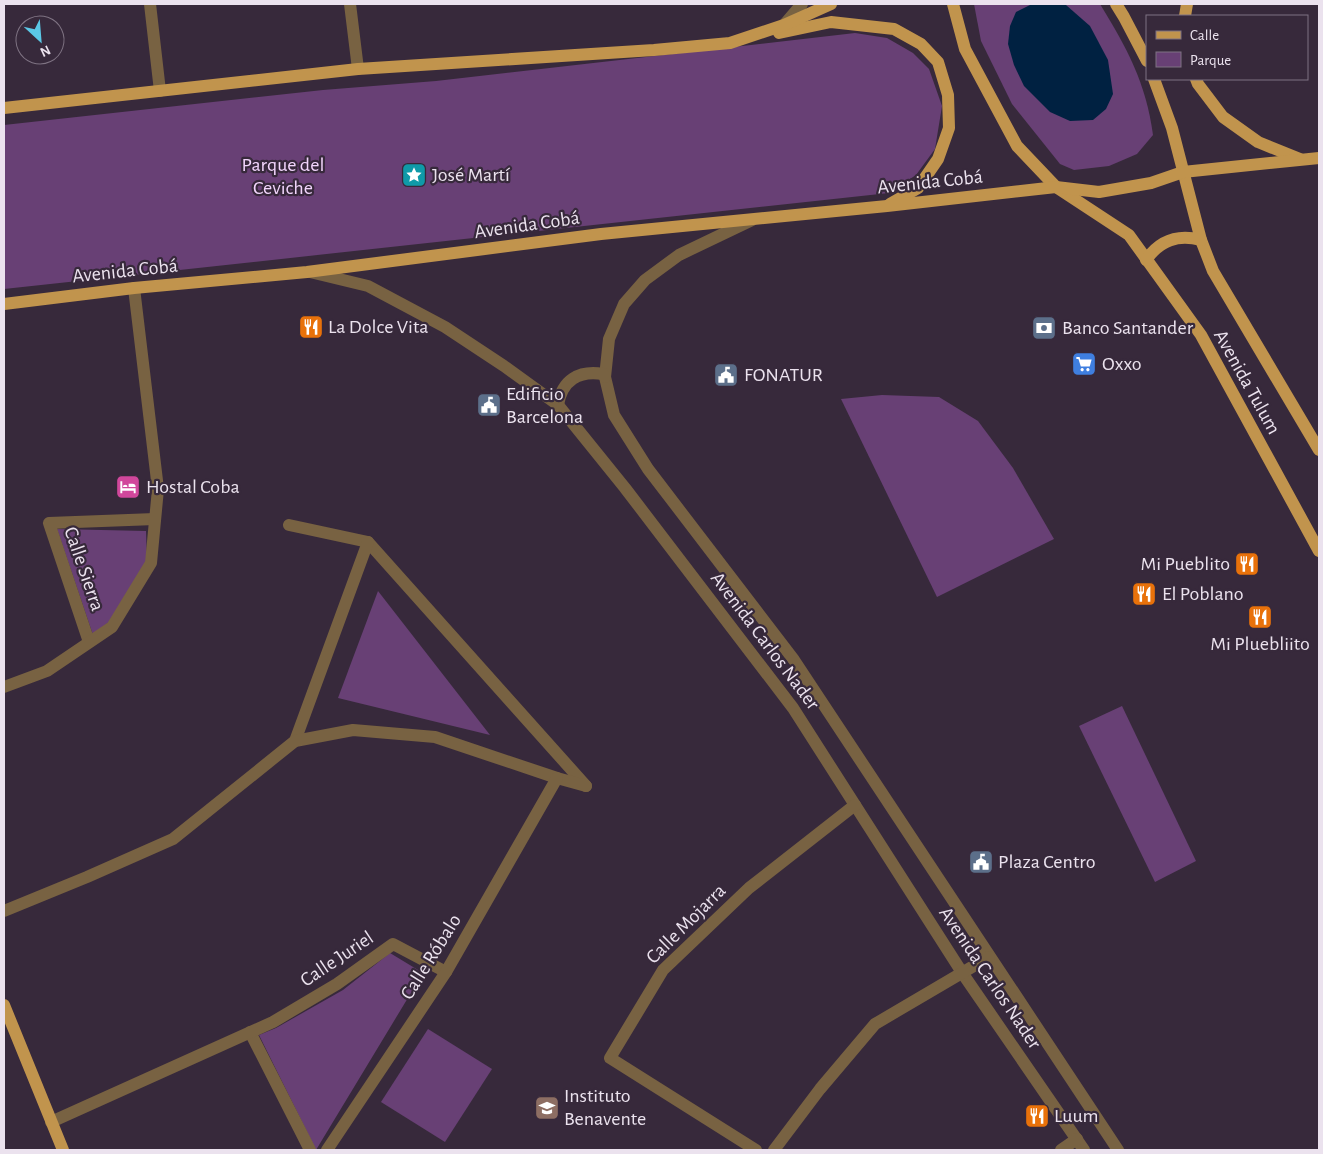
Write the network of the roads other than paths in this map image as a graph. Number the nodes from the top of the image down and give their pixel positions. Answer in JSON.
{"nodes":[{"id":1,"x":150,"y":4,"type":"edge"},
{"id":2,"x":350,"y":4,"type":"edge"},
{"id":3,"x":802,"y":4,"type":"edge"},
{"id":4,"x":831,"y":4,"type":"edge"},
{"id":5,"x":954,"y":4,"type":"edge"},
{"id":6,"x":1116,"y":4,"type":"edge"},
{"id":7,"x":784,"y":25,"type":"junction"},
{"id":8,"x":730,"y":42,"type":"junction"},
{"id":9,"x":1146,"y":59,"type":"edge"},
{"id":10,"x":358,"y":69,"type":"junction"},
{"id":11,"x":1154,"y":80,"type":"edge"},
{"id":12,"x":1196,"y":80,"type":"edge"},
{"id":13,"x":160,"y":91,"type":"junction"},
{"id":14,"x":4,"y":108,"type":"edge"},
{"id":15,"x":1319,"y":158,"type":"edge"},
{"id":16,"x":1302,"y":160,"type":"junction"},
{"id":17,"x":1184,"y":172,"type":"junction"},
{"id":18,"x":1056,"y":187,"type":"junction"},
{"id":19,"x":887,"y":206,"type":"junction"},
{"id":20,"x":756,"y":218,"type":"junction"},
{"id":21,"x":1201,"y":240,"type":"junction"},
{"id":22,"x":1146,"y":260,"type":"junction"},
{"id":23,"x":308,"y":272,"type":"junction"},
{"id":24,"x":134,"y":288,"type":"junction"},
{"id":25,"x":7,"y":305,"type":"edge"},
{"id":26,"x":605,"y":376,"type":"junction"},
{"id":27,"x":558,"y":405,"type":"junction"},
{"id":28,"x":1319,"y":450,"type":"edge"},
{"id":29,"x":155,"y":518,"type":"junction"},
{"id":30,"x":289,"y":525,"type":"dead end"},
{"id":31,"x":368,"y":542,"type":"junction"},
{"id":32,"x":1319,"y":551,"type":"edge"},
{"id":33,"x":89,"y":642,"type":"junction"},
{"id":34,"x":4,"y":687,"type":"edge"},
{"id":35,"x":295,"y":741,"type":"junction"},
{"id":36,"x":557,"y":778,"type":"junction"},
{"id":37,"x":855,"y":805,"type":"junction"},
{"id":38,"x":4,"y":911,"type":"edge"},
{"id":39,"x":989,"y":957,"type":"junction"},
{"id":40,"x":446,"y":972,"type":"junction"},
{"id":41,"x":963,"y":974,"type":"junction"},
{"id":42,"x":4,"y":1005,"type":"edge"},
{"id":43,"x":250,"y":1032,"type":"junction"},
{"id":44,"x":51,"y":1122,"type":"junction"},
{"id":45,"x":1080,"y":1145,"type":"edge"},
{"id":46,"x":63,"y":1150,"type":"edge"},
{"id":47,"x":310,"y":1150,"type":"edge"},
{"id":48,"x":327,"y":1150,"type":"edge"},
{"id":49,"x":756,"y":1150,"type":"edge"},
{"id":50,"x":774,"y":1150,"type":"edge"},
{"id":51,"x":1060,"y":1150,"type":"edge"},
{"id":52,"x":1118,"y":1150,"type":"edge"}],
"edges":[{"from":1,"to":13,"type":"street"},
{"from":2,"to":10,"type":"street"},
{"from":3,"to":7,"type":"street"},
{"from":4,"to":7,"type":"main road"},
{"from":5,"to":18,"type":"main road","name":"Avenida Tulum"},
{"from":6,"to":9,"type":"main road"},
{"from":7,"to":8,"type":"main road"},
{"from":8,"to":10,"type":"main road"},
{"from":8,"to":19,"type":"main road"},
{"from":10,"to":13,"type":"main road"},
{"from":11,"to":17,"type":"main road","name":"Avenida Tulum"},
{"from":12,"to":16,"type":"main road"},
{"from":13,"to":14,"type":"main road"},
{"from":15,"to":16,"type":"main road"},
{"from":16,"to":17,"type":"main road"},
{"from":17,"to":18,"type":"main road","name":"Avenida Cobá"},
{"from":17,"to":21,"type":"main road","name":"Avenida Tulum"},
{"from":18,"to":19,"type":"main road","name":"Avenida Cobá"},
{"from":18,"to":22,"type":"main road","name":"Avenida Tulum"},
{"from":19,"to":20,"type":"main road","name":"Avenida Cobá"},
{"from":20,"to":23,"type":"main road","name":"Avenida Cobá"},
{"from":20,"to":26,"type":"street","name":"Avenida Carlos Nader"},
{"from":21,"to":22,"type":"main road"},
{"from":21,"to":28,"type":"main road","name":"Avenida Tulum"},
{"from":22,"to":32,"type":"main road","name":"Avenida Tulum"},
{"from":23,"to":24,"type":"main road","name":"Avenida Cobá"},
{"from":23,"to":27,"type":"street","name":"Avenida Carlos Nader"},
{"from":24,"to":25,"type":"main road","name":"Avenida Cobá"},
{"from":24,"to":29,"type":"street","name":"Calle Sierra"},
{"from":26,"to":27,"type":"street"},
{"from":26,"to":39,"type":"street","name":"Avenida Carlos Nader"},
{"from":27,"to":37,"type":"street","name":"Avenida Carlos Nader"},
{"from":29,"to":33,"type":"street","name":"Calle Sierra"},
{"from":29,"to":33,"type":"street","name":"Calle Sierra"},
{"from":30,"to":31,"type":"street"},
{"from":31,"to":35,"type":"street"},
{"from":31,"to":36,"type":"street"},
{"from":33,"to":34,"type":"street","name":"Calle Sierra"},
{"from":35,"to":36,"type":"street"},
{"from":35,"to":38,"type":"street"},
{"from":36,"to":40,"type":"street","name":"Calle Róbalo"},
{"from":37,"to":41,"type":"street","name":"Avenida Carlos Nader"},
{"from":37,"to":49,"type":"street","name":"Calle Mojarra"},
{"from":39,"to":41,"type":"street"},
{"from":39,"to":52,"type":"street","name":"Avenida Carlos Nader"},
{"from":40,"to":43,"type":"street","name":"Calle Juriel"},
{"from":40,"to":48,"type":"street","name":"Calle Róbalo"},
{"from":41,"to":45,"type":"street","name":"Avenida Carlos Nader"},
{"from":41,"to":50,"type":"street"},
{"from":42,"to":44,"type":"main road"},
{"from":43,"to":44,"type":"street","name":"Calle Juriel"},
{"from":43,"to":47,"type":"street"},
{"from":44,"to":46,"type":"main road"},
{"from":45,"to":51,"type":"street"}]}
